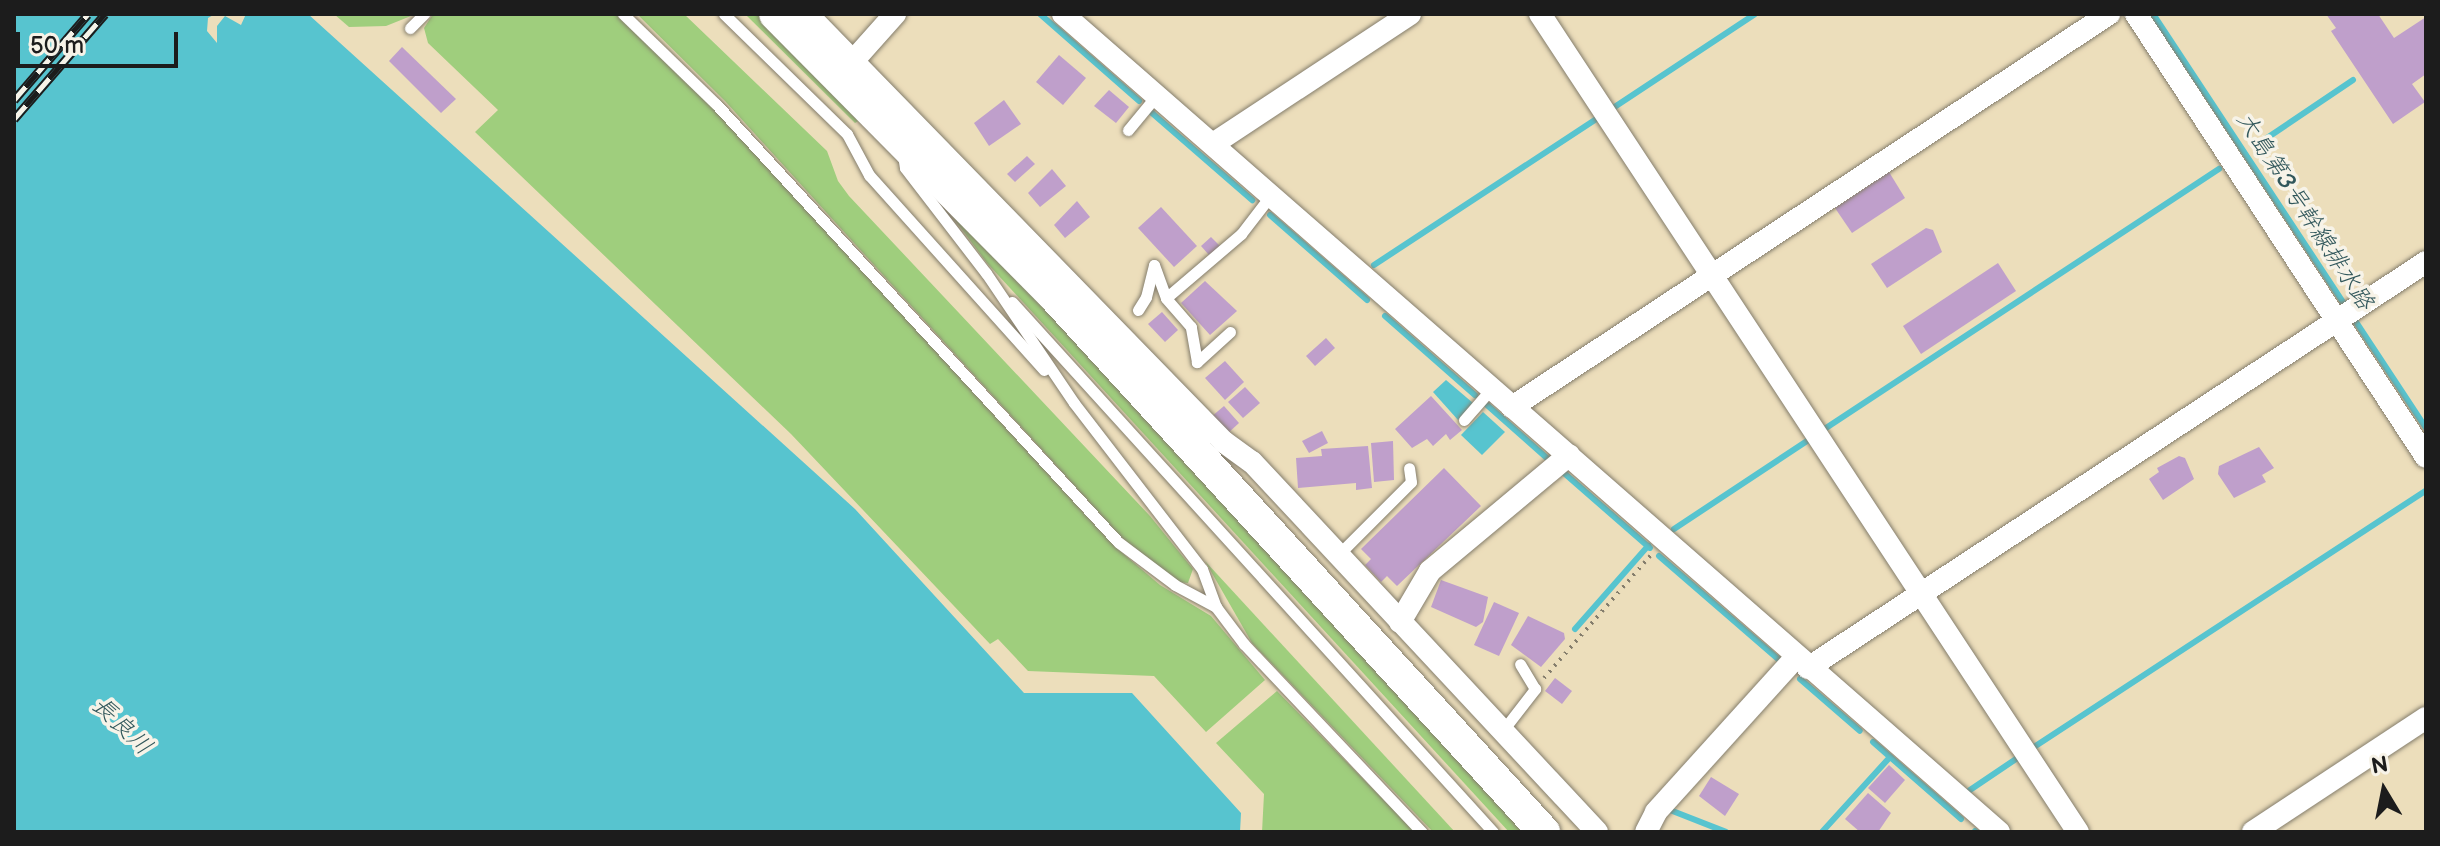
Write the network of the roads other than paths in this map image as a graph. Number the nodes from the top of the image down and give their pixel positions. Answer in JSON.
{"nodes":[{"id":1,"x":424,"y":14,"type":"edge"},
{"id":2,"x":623,"y":14,"type":"edge"},
{"id":3,"x":724,"y":14,"type":"edge"},
{"id":4,"x":775,"y":14,"type":"edge"},
{"id":5,"x":807,"y":14,"type":"edge"},
{"id":6,"x":895,"y":14,"type":"edge"},
{"id":7,"x":1063,"y":14,"type":"edge"},
{"id":8,"x":1410,"y":14,"type":"edge"},
{"id":9,"x":1540,"y":14,"type":"edge"},
{"id":10,"x":2109,"y":14,"type":"edge"},
{"id":11,"x":2136,"y":14,"type":"edge"},
{"id":12,"x":410,"y":28,"type":"dead end"},
{"id":13,"x":854,"y":60,"type":"junction"},
{"id":14,"x":1157,"y":95,"type":"junction"},
{"id":15,"x":1128,"y":130,"type":"dead end"},
{"id":16,"x":901,"y":139,"type":"junction"},
{"id":17,"x":1213,"y":144,"type":"junction"},
{"id":18,"x":1271,"y":195,"type":"junction"},
{"id":19,"x":2426,"y":262,"type":"edge"},
{"id":20,"x":986,"y":273,"type":"junction"},
{"id":21,"x":1711,"y":274,"type":"junction"},
{"id":22,"x":1166,"y":298,"type":"junction"},
{"id":23,"x":1138,"y":310,"type":"dead end"},
{"id":24,"x":2346,"y":315,"type":"junction"},
{"id":25,"x":1230,"y":332,"type":"dead end"},
{"id":26,"x":1491,"y":389,"type":"junction"},
{"id":27,"x":1074,"y":403,"type":"junction"},
{"id":28,"x":1512,"y":407,"type":"junction"},
{"id":29,"x":1464,"y":420,"type":"dead end"},
{"id":30,"x":1569,"y":455,"type":"junction"},
{"id":31,"x":2426,"y":457,"type":"edge"},
{"id":32,"x":1409,"y":468,"type":"dead end"},
{"id":33,"x":1338,"y":555,"type":"junction"},
{"id":34,"x":1921,"y":594,"type":"junction"},
{"id":35,"x":1216,"y":607,"type":"junction"},
{"id":36,"x":1400,"y":622,"type":"junction"},
{"id":37,"x":1802,"y":663,"type":"junction"},
{"id":38,"x":1520,"y":664,"type":"dead end"},
{"id":39,"x":2426,"y":718,"type":"edge"},
{"id":40,"x":1504,"y":729,"type":"junction"},
{"id":41,"x":1422,"y":832,"type":"edge"},
{"id":42,"x":1493,"y":832,"type":"edge"},
{"id":43,"x":1544,"y":832,"type":"edge"},
{"id":44,"x":1597,"y":832,"type":"edge"},
{"id":45,"x":1646,"y":832,"type":"edge"},
{"id":46,"x":1999,"y":832,"type":"edge"},
{"id":47,"x":2078,"y":832,"type":"edge"},
{"id":48,"x":2253,"y":832,"type":"edge"}],
"edges":[{"from":1,"to":12,"type":"lane"},
{"from":2,"to":35,"type":"lane"},
{"from":3,"to":27,"type":"lane"},
{"from":4,"to":16,"type":"street"},
{"from":5,"to":13,"type":"street"},
{"from":6,"to":13,"type":"street"},
{"from":7,"to":14,"type":"street"},
{"from":8,"to":17,"type":"street"},
{"from":9,"to":21,"type":"street"},
{"from":10,"to":21,"type":"street"},
{"from":11,"to":24,"type":"street"},
{"from":13,"to":33,"type":"street"},
{"from":14,"to":15,"type":"lane"},
{"from":14,"to":17,"type":"street"},
{"from":16,"to":20,"type":"lane"},
{"from":16,"to":43,"type":"street"},
{"from":17,"to":18,"type":"street"},
{"from":18,"to":22,"type":"lane"},
{"from":18,"to":26,"type":"street"},
{"from":19,"to":24,"type":"street"},
{"from":20,"to":27,"type":"lane"},
{"from":20,"to":42,"type":"lane"},
{"from":21,"to":28,"type":"street"},
{"from":21,"to":34,"type":"street"},
{"from":22,"to":23,"type":"lane"},
{"from":22,"to":25,"type":"lane"},
{"from":24,"to":31,"type":"street"},
{"from":24,"to":34,"type":"street"},
{"from":26,"to":28,"type":"street"},
{"from":26,"to":29,"type":"lane"},
{"from":27,"to":35,"type":"lane"},
{"from":28,"to":30,"type":"street"},
{"from":30,"to":36,"type":"street"},
{"from":30,"to":37,"type":"street"},
{"from":32,"to":33,"type":"lane"},
{"from":33,"to":36,"type":"street"},
{"from":34,"to":37,"type":"street"},
{"from":34,"to":47,"type":"street"},
{"from":35,"to":41,"type":"lane"},
{"from":36,"to":40,"type":"street"},
{"from":37,"to":45,"type":"street"},
{"from":37,"to":46,"type":"street"},
{"from":38,"to":40,"type":"lane"},
{"from":39,"to":48,"type":"street"},
{"from":40,"to":44,"type":"street"}]}
